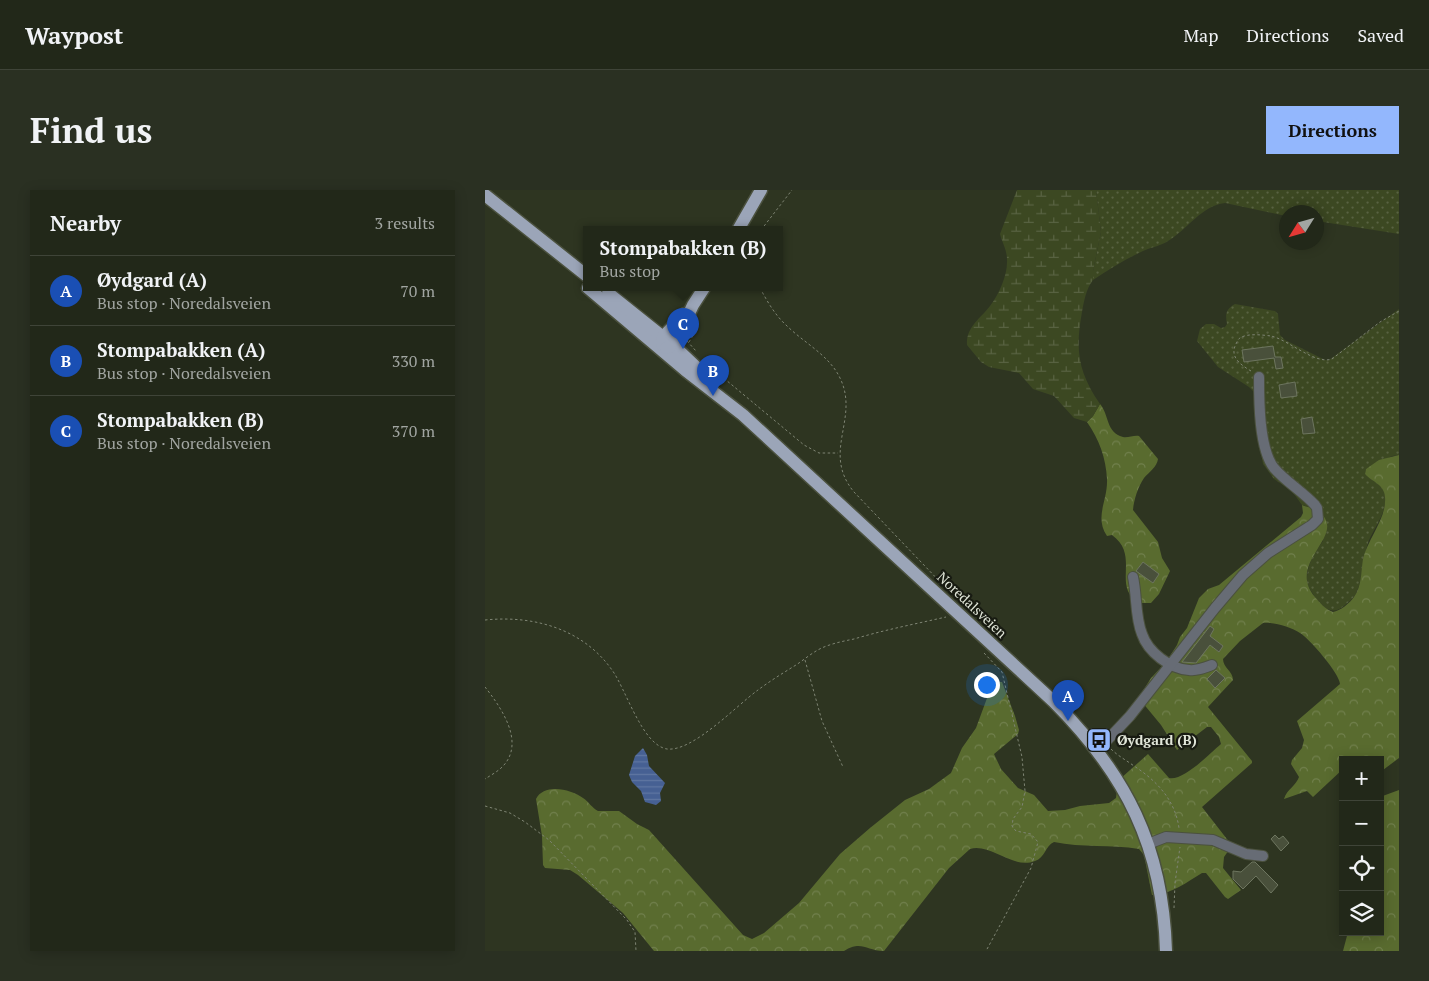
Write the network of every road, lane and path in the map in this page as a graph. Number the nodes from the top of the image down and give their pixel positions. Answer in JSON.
{"nodes":[{"id":1,"x":761,"y":190,"type":"edge"},
{"id":2,"x":792,"y":190,"type":"edge"},
{"id":3,"x":485,"y":195,"type":"edge"},
{"id":4,"x":485,"y":206,"type":"edge"},
{"id":5,"x":740,"y":226,"type":"edge"},
{"id":6,"x":764,"y":226,"type":"edge"},
{"id":7,"x":583,"y":273,"type":"edge"},
{"id":8,"x":583,"y":284,"type":"edge"},
{"id":9,"x":593,"y":291,"type":"edge"},
{"id":10,"x":604,"y":291,"type":"edge"},
{"id":11,"x":702,"y":291,"type":"edge"},
{"id":12,"x":762,"y":291,"type":"edge"},
{"id":13,"x":1399,"y":311,"type":"edge"},
{"id":14,"x":696,"y":324,"type":"dead end"},
{"id":15,"x":666,"y":344,"type":"junction"},
{"id":16,"x":698,"y":356,"type":"dead end"},
{"id":17,"x":717,"y":372,"type":"dead end"},
{"id":18,"x":1259,"y":376,"type":"joint"},
{"id":19,"x":1133,"y":577,"type":"dead end"},
{"id":20,"x":956,"y":611,"type":"junction"},
{"id":21,"x":485,"y":620,"type":"edge"},
{"id":22,"x":984,"y":652,"type":"dead end"},
{"id":23,"x":804,"y":659,"type":"junction"},
{"id":24,"x":1170,"y":664,"type":"junction"},
{"id":25,"x":1212,"y":666,"type":"dead end"},
{"id":26,"x":485,"y":687,"type":"edge"},
{"id":27,"x":1098,"y":750,"type":"junction"},
{"id":28,"x":843,"y":768,"type":"dead end"},
{"id":29,"x":485,"y":780,"type":"edge"},
{"id":30,"x":485,"y":806,"type":"edge"},
{"id":31,"x":1148,"y":844,"type":"junction"},
{"id":32,"x":1263,"y":856,"type":"dead end"},
{"id":33,"x":636,"y":951,"type":"edge"},
{"id":34,"x":986,"y":951,"type":"edge"},
{"id":35,"x":1166,"y":951,"type":"edge"}],
"edges":[{"from":1,"to":5,"type":"main road"},
{"from":2,"to":6,"type":"path"},
{"from":3,"to":7,"type":"main road"},
{"from":4,"to":8,"type":"main road","name":"Noredalsveien"},
{"from":9,"to":15,"type":"main road","name":"Noredalsveien"},
{"from":10,"to":15,"type":"main road","name":"Noredalsveien"},
{"from":11,"to":15,"type":"main road"},
{"from":12,"to":17,"type":"path"},
{"from":13,"to":18,"type":"path"},
{"from":14,"to":16,"type":"path"},
{"from":15,"to":20,"type":"main road","name":"Noredalsveien"},
{"from":18,"to":24,"type":"lane"},
{"from":19,"to":24,"type":"lane"},
{"from":20,"to":23,"type":"path"},
{"from":20,"to":27,"type":"main road","name":"Noredalsveien"},
{"from":21,"to":23,"type":"path"},
{"from":22,"to":34,"type":"path"},
{"from":23,"to":28,"type":"path"},
{"from":24,"to":25,"type":"lane"},
{"from":24,"to":27,"type":"lane"},
{"from":26,"to":29,"type":"path"},
{"from":27,"to":31,"type":"main road","name":"Noredalsveien"},
{"from":30,"to":33,"type":"path"},
{"from":31,"to":32,"type":"lane"},
{"from":31,"to":35,"type":"main road","name":"Noredalsveien"}]}
